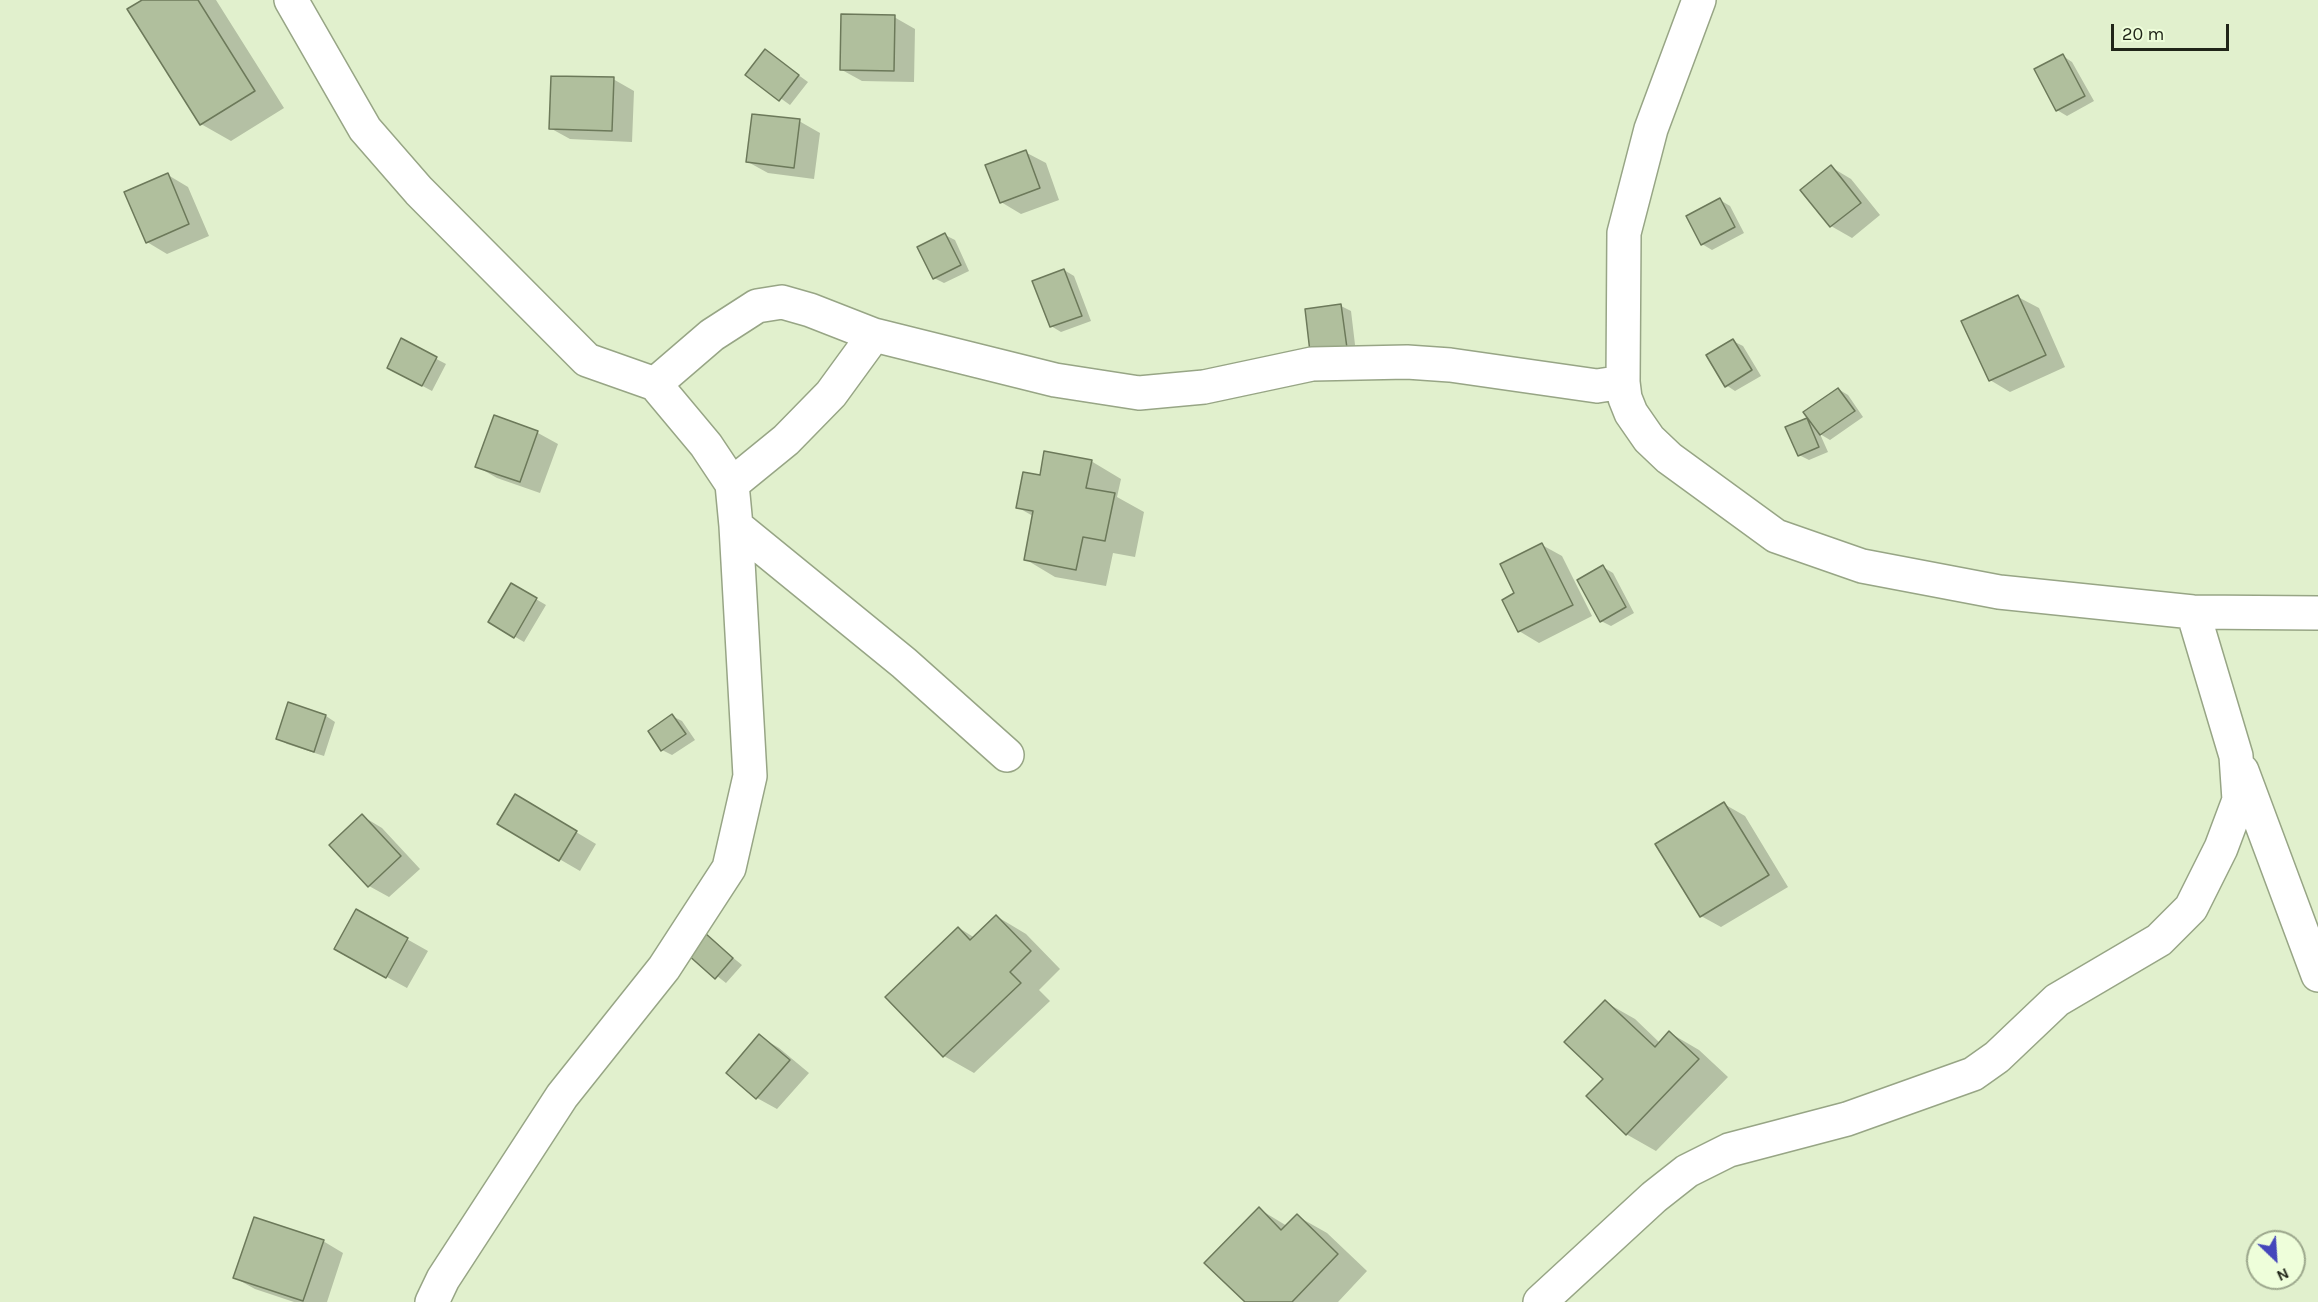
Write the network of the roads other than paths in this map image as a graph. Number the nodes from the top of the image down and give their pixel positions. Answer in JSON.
{"nodes":[{"id":1,"x":291,"y":0,"type":"edge"},
{"id":2,"x":1699,"y":0,"type":"edge"},
{"id":3,"x":874,"y":335,"type":"junction"},
{"id":4,"x":1623,"y":382,"type":"junction"},
{"id":5,"x":655,"y":384,"type":"junction"},
{"id":6,"x":732,"y":484,"type":"junction"},
{"id":7,"x":736,"y":526,"type":"junction"},
{"id":8,"x":2193,"y":612,"type":"junction"},
{"id":9,"x":2318,"y":613,"type":"edge"},
{"id":10,"x":1007,"y":756,"type":"dead end"},
{"id":11,"x":2236,"y":756,"type":"junction"},
{"id":12,"x":2318,"y":975,"type":"edge"},
{"id":13,"x":432,"y":1302,"type":"edge"},
{"id":14,"x":1540,"y":1302,"type":"edge"}],
"edges":[{"from":1,"to":5,"type":"street"},
{"from":2,"to":4,"type":"street"},
{"from":3,"to":4,"type":"street"},
{"from":3,"to":5,"type":"street"},
{"from":3,"to":6,"type":"street"},
{"from":4,"to":8,"type":"street"},
{"from":5,"to":6,"type":"street"},
{"from":6,"to":7,"type":"street"},
{"from":7,"to":10,"type":"street"},
{"from":7,"to":13,"type":"street"},
{"from":8,"to":9,"type":"street"},
{"from":8,"to":11,"type":"street"},
{"from":11,"to":12,"type":"street"},
{"from":11,"to":14,"type":"street"}]}
